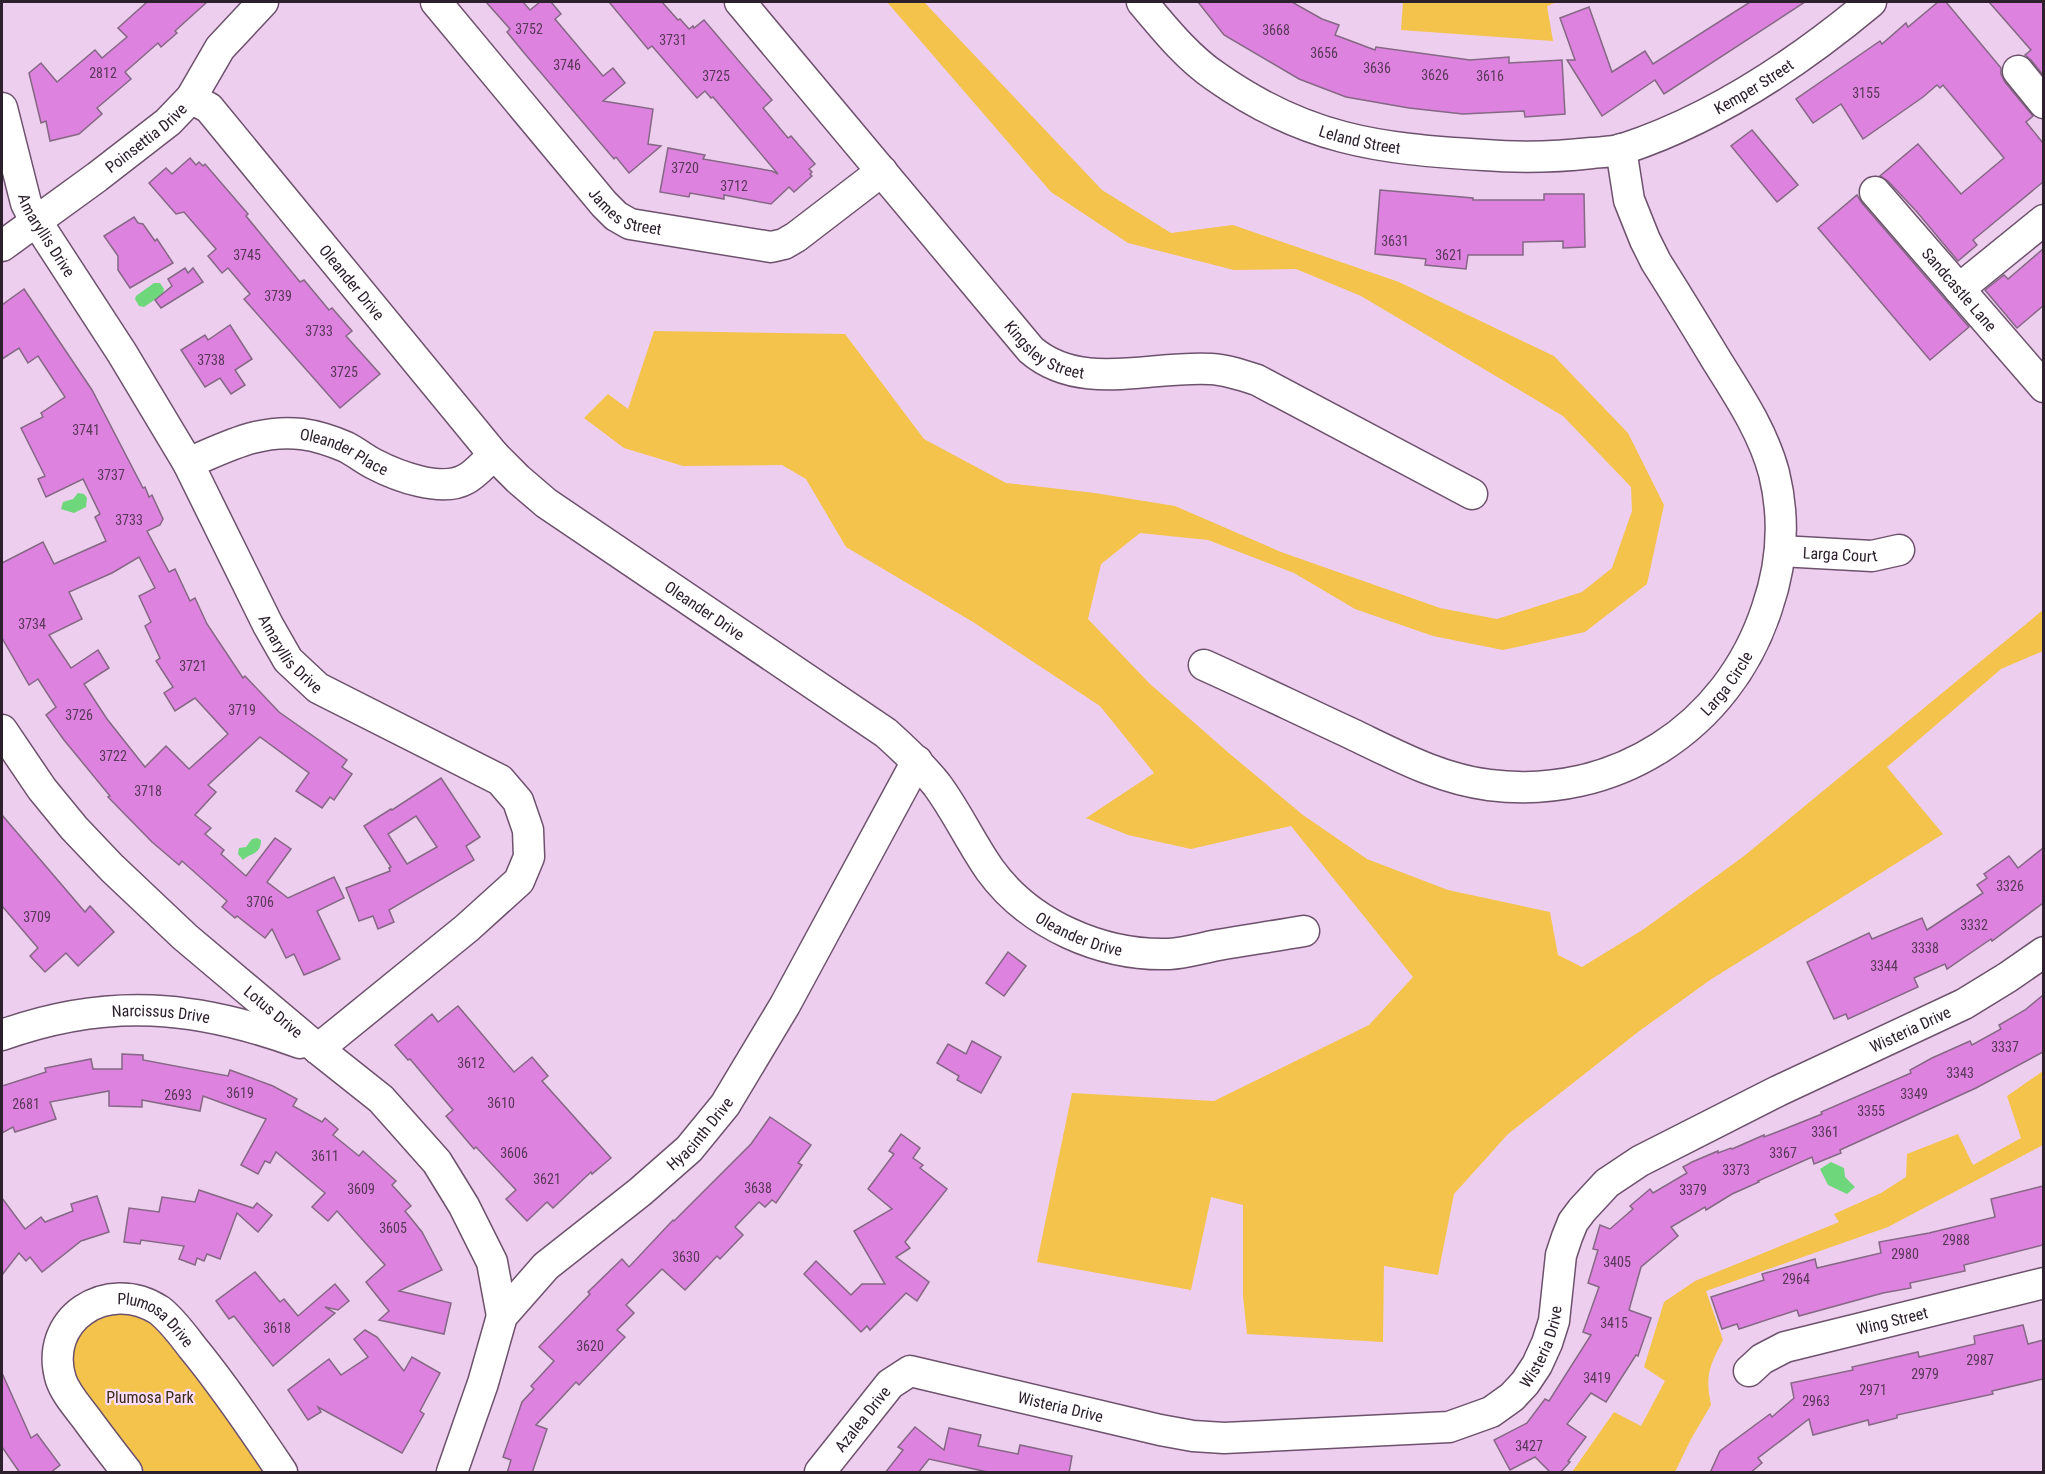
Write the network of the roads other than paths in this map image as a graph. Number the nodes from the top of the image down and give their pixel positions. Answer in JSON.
{"nodes":[{"id":1,"x":263,"y":2,"type":"edge"},
{"id":2,"x":436,"y":2,"type":"edge"},
{"id":3,"x":741,"y":2,"type":"edge"},
{"id":4,"x":1142,"y":2,"type":"edge"},
{"id":5,"x":1871,"y":2,"type":"edge"},
{"id":6,"x":2018,"y":71,"type":"dead end"},
{"id":7,"x":191,"y":98,"type":"junction"},
{"id":8,"x":2043,"y":103,"type":"edge"},
{"id":9,"x":2,"y":108,"type":"edge"},
{"id":10,"x":1621,"y":149,"type":"junction"},
{"id":11,"x":882,"y":171,"type":"junction"},
{"id":12,"x":1875,"y":192,"type":"dead end"},
{"id":13,"x":2043,"y":220,"type":"edge"},
{"id":14,"x":35,"y":221,"type":"junction"},
{"id":15,"x":2,"y":246,"type":"edge"},
{"id":16,"x":1959,"y":289,"type":"junction"},
{"id":17,"x":2043,"y":387,"type":"edge"},
{"id":18,"x":494,"y":455,"type":"junction"},
{"id":19,"x":188,"y":463,"type":"junction"},
{"id":20,"x":1472,"y":494,"type":"dead end"},
{"id":21,"x":1899,"y":550,"type":"dead end"},
{"id":22,"x":1780,"y":551,"type":"junction"},
{"id":23,"x":1204,"y":664,"type":"dead end"},
{"id":24,"x":2,"y":730,"type":"edge"},
{"id":25,"x":917,"y":761,"type":"junction"},
{"id":26,"x":1304,"y":931,"type":"dead end"},
{"id":27,"x":2043,"y":952,"type":"edge"},
{"id":28,"x":2,"y":1035,"type":"edge"},
{"id":29,"x":318,"y":1049,"type":"junction"},
{"id":30,"x":2043,"y":1283,"type":"edge"},
{"id":31,"x":502,"y":1316,"type":"junction"},
{"id":32,"x":910,"y":1371,"type":"joint"},
{"id":33,"x":1749,"y":1371,"type":"dead end"},
{"id":34,"x":127,"y":1473,"type":"edge"},
{"id":35,"x":282,"y":1473,"type":"edge"},
{"id":36,"x":452,"y":1473,"type":"edge"},
{"id":37,"x":820,"y":1473,"type":"edge"}],
"edges":[{"from":1,"to":7,"type":"street","name":"Poinsettia Drive"},
{"from":2,"to":11,"type":"street","name":"James Street"},
{"from":3,"to":11,"type":"street","name":"Kingsley Street"},
{"from":4,"to":10,"type":"street","name":"Leland Street"},
{"from":5,"to":10,"type":"street","name":"Kemper Street"},
{"from":6,"to":8,"type":"street"},
{"from":7,"to":14,"type":"street","name":"Poinsettia Drive"},
{"from":7,"to":18,"type":"street","name":"Oleander Drive"},
{"from":9,"to":14,"type":"street","name":"Amaryllis Drive"},
{"from":10,"to":22,"type":"street","name":"Larga Circle"},
{"from":11,"to":20,"type":"street","name":"Kingsley Street"},
{"from":12,"to":16,"type":"street","name":"Sandcastle Lane"},
{"from":13,"to":16,"type":"street"},
{"from":14,"to":15,"type":"street","name":"Poinsettia Drive"},
{"from":14,"to":19,"type":"street","name":"Amaryllis Drive"},
{"from":16,"to":17,"type":"street","name":"Sandcastle Lane"},
{"from":18,"to":19,"type":"street","name":"Oleander Place"},
{"from":18,"to":25,"type":"street","name":"Oleander Drive"},
{"from":19,"to":29,"type":"street","name":"Amaryllis Drive"},
{"from":21,"to":22,"type":"street","name":"Larga Court"},
{"from":22,"to":23,"type":"street","name":"Larga Circle"},
{"from":24,"to":29,"type":"street","name":"Lotus Drive"},
{"from":25,"to":26,"type":"street","name":"Oleander Drive"},
{"from":25,"to":31,"type":"street","name":"Hyacinth Drive"},
{"from":27,"to":32,"type":"street","name":"Wisteria Drive"},
{"from":28,"to":29,"type":"street","name":"Narcissus Drive"},
{"from":29,"to":31,"type":"street","name":"Lotus Drive"},
{"from":30,"to":33,"type":"street","name":"Wing Street"},
{"from":31,"to":36,"type":"street","name":"Hyacinth Drive"},
{"from":32,"to":37,"type":"street","name":"Azalea Drive"},
{"from":34,"to":35,"type":"street","name":"Plumosa Drive"}]}
